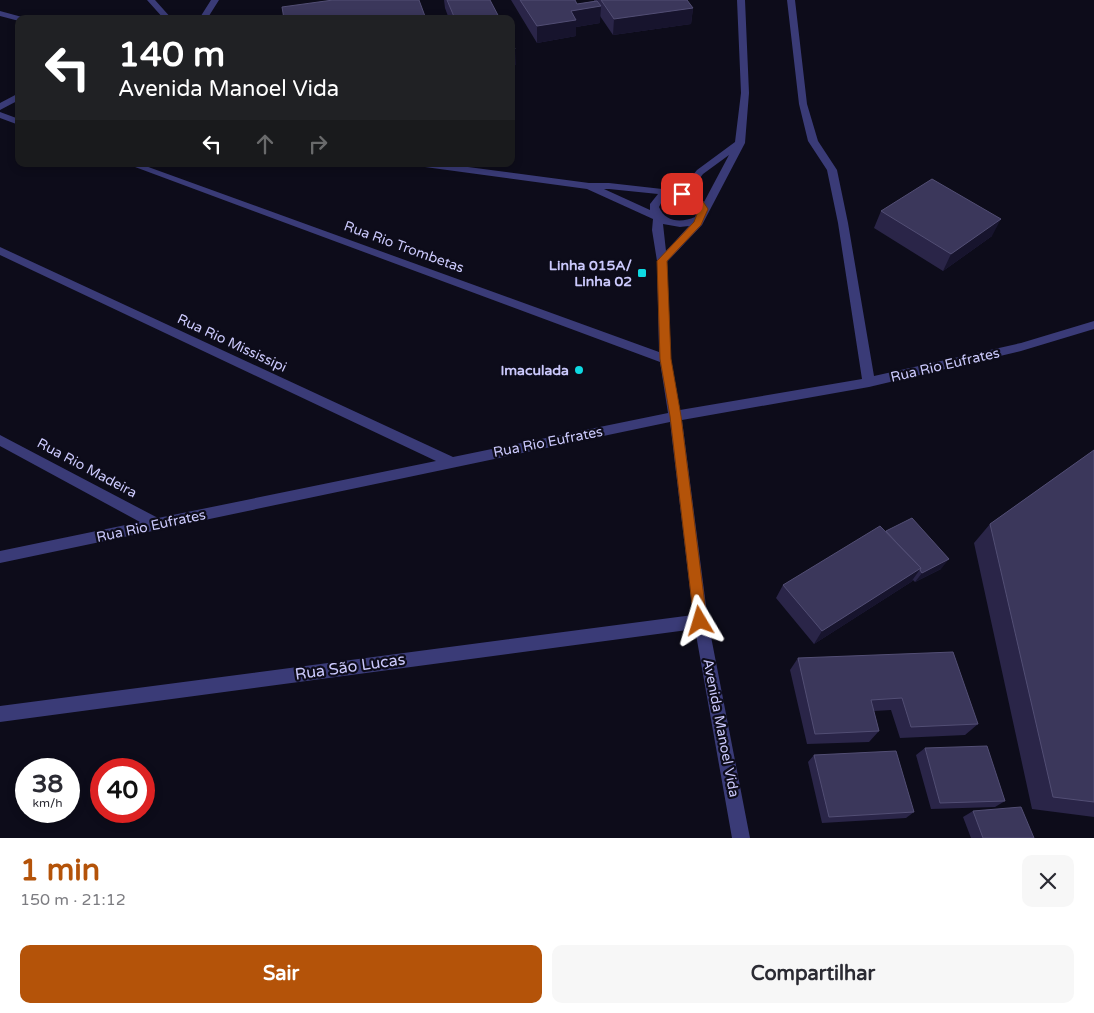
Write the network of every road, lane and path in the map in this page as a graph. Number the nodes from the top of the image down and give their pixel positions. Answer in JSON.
{"nodes":[{"id":1,"x":151,"y":0,"type":"edge"},
{"id":2,"x":215,"y":0,"type":"edge"},
{"id":3,"x":741,"y":0,"type":"edge"},
{"id":4,"x":791,"y":0,"type":"edge"},
{"id":5,"x":0,"y":13,"type":"edge"},
{"id":6,"x":164,"y":15,"type":"edge"},
{"id":7,"x":206,"y":15,"type":"edge"},
{"id":8,"x":15,"y":18,"type":"edge"},
{"id":9,"x":15,"y":98,"type":"edge"},
{"id":10,"x":0,"y":107,"type":"edge"},
{"id":11,"x":0,"y":115,"type":"edge"},
{"id":12,"x":15,"y":121,"type":"edge"},
{"id":13,"x":740,"y":143,"type":"junction"},
{"id":14,"x":140,"y":167,"type":"edge"},
{"id":15,"x":447,"y":167,"type":"edge"},
{"id":16,"x":589,"y":186,"type":"junction"},
{"id":17,"x":678,"y":193,"type":"junction"},
{"id":18,"x":703,"y":214,"type":"junction"},
{"id":19,"x":658,"y":217,"type":"junction"},
{"id":20,"x":0,"y":251,"type":"edge"},
{"id":21,"x":662,"y":261,"type":"junction"},
{"id":22,"x":1094,"y":325,"type":"edge"},
{"id":23,"x":665,"y":359,"type":"junction"},
{"id":24,"x":870,"y":382,"type":"junction"},
{"id":25,"x":675,"y":416,"type":"junction"},
{"id":26,"x":0,"y":440,"type":"edge"},
{"id":27,"x":451,"y":462,"type":"junction"},
{"id":28,"x":159,"y":525,"type":"junction"},
{"id":29,"x":0,"y":557,"type":"edge"},
{"id":30,"x":700,"y":621,"type":"junction"},
{"id":31,"x":0,"y":714,"type":"edge"},
{"id":32,"x":741,"y":838,"type":"edge"}],
"edges":[{"from":1,"to":6,"type":"street"},
{"from":2,"to":7,"type":"street"},
{"from":3,"to":13,"type":"street"},
{"from":4,"to":24,"type":"street"},
{"from":5,"to":8,"type":"street"},
{"from":9,"to":10,"type":"street"},
{"from":11,"to":12,"type":"street"},
{"from":13,"to":17,"type":"street"},
{"from":13,"to":18,"type":"street"},
{"from":14,"to":23,"type":"street","name":"Rua Rio Trombetas"},
{"from":15,"to":16,"type":"street"},
{"from":16,"to":17,"type":"street"},
{"from":16,"to":19,"type":"street"},
{"from":17,"to":18,"type":"street"},
{"from":17,"to":19,"type":"street","name":"Avenida Manoel Vida"},
{"from":18,"to":19,"type":"street"},
{"from":18,"to":21,"type":"street"},
{"from":19,"to":21,"type":"street","name":"Avenida Manoel Vida"},
{"from":20,"to":27,"type":"street","name":"Rua Rio Mississipi"},
{"from":21,"to":23,"type":"street","name":"Avenida Manoel Vida"},
{"from":22,"to":24,"type":"street","name":"Rua Rio Eufrates"},
{"from":23,"to":25,"type":"street","name":"Avenida Manoel Vida"},
{"from":24,"to":25,"type":"street","name":"Rua Rio Eufrates"},
{"from":25,"to":27,"type":"street","name":"Rua Rio Eufrates"},
{"from":25,"to":30,"type":"street","name":"Avenida Manoel Vida"},
{"from":26,"to":28,"type":"street","name":"Rua Rio Madeira"},
{"from":27,"to":28,"type":"street","name":"Rua Rio Eufrates"},
{"from":28,"to":29,"type":"street","name":"Rua Rio Eufrates"},
{"from":30,"to":31,"type":"street","name":"Rua São Lucas"},
{"from":30,"to":32,"type":"street","name":"Avenida Manoel Vida"}]}
